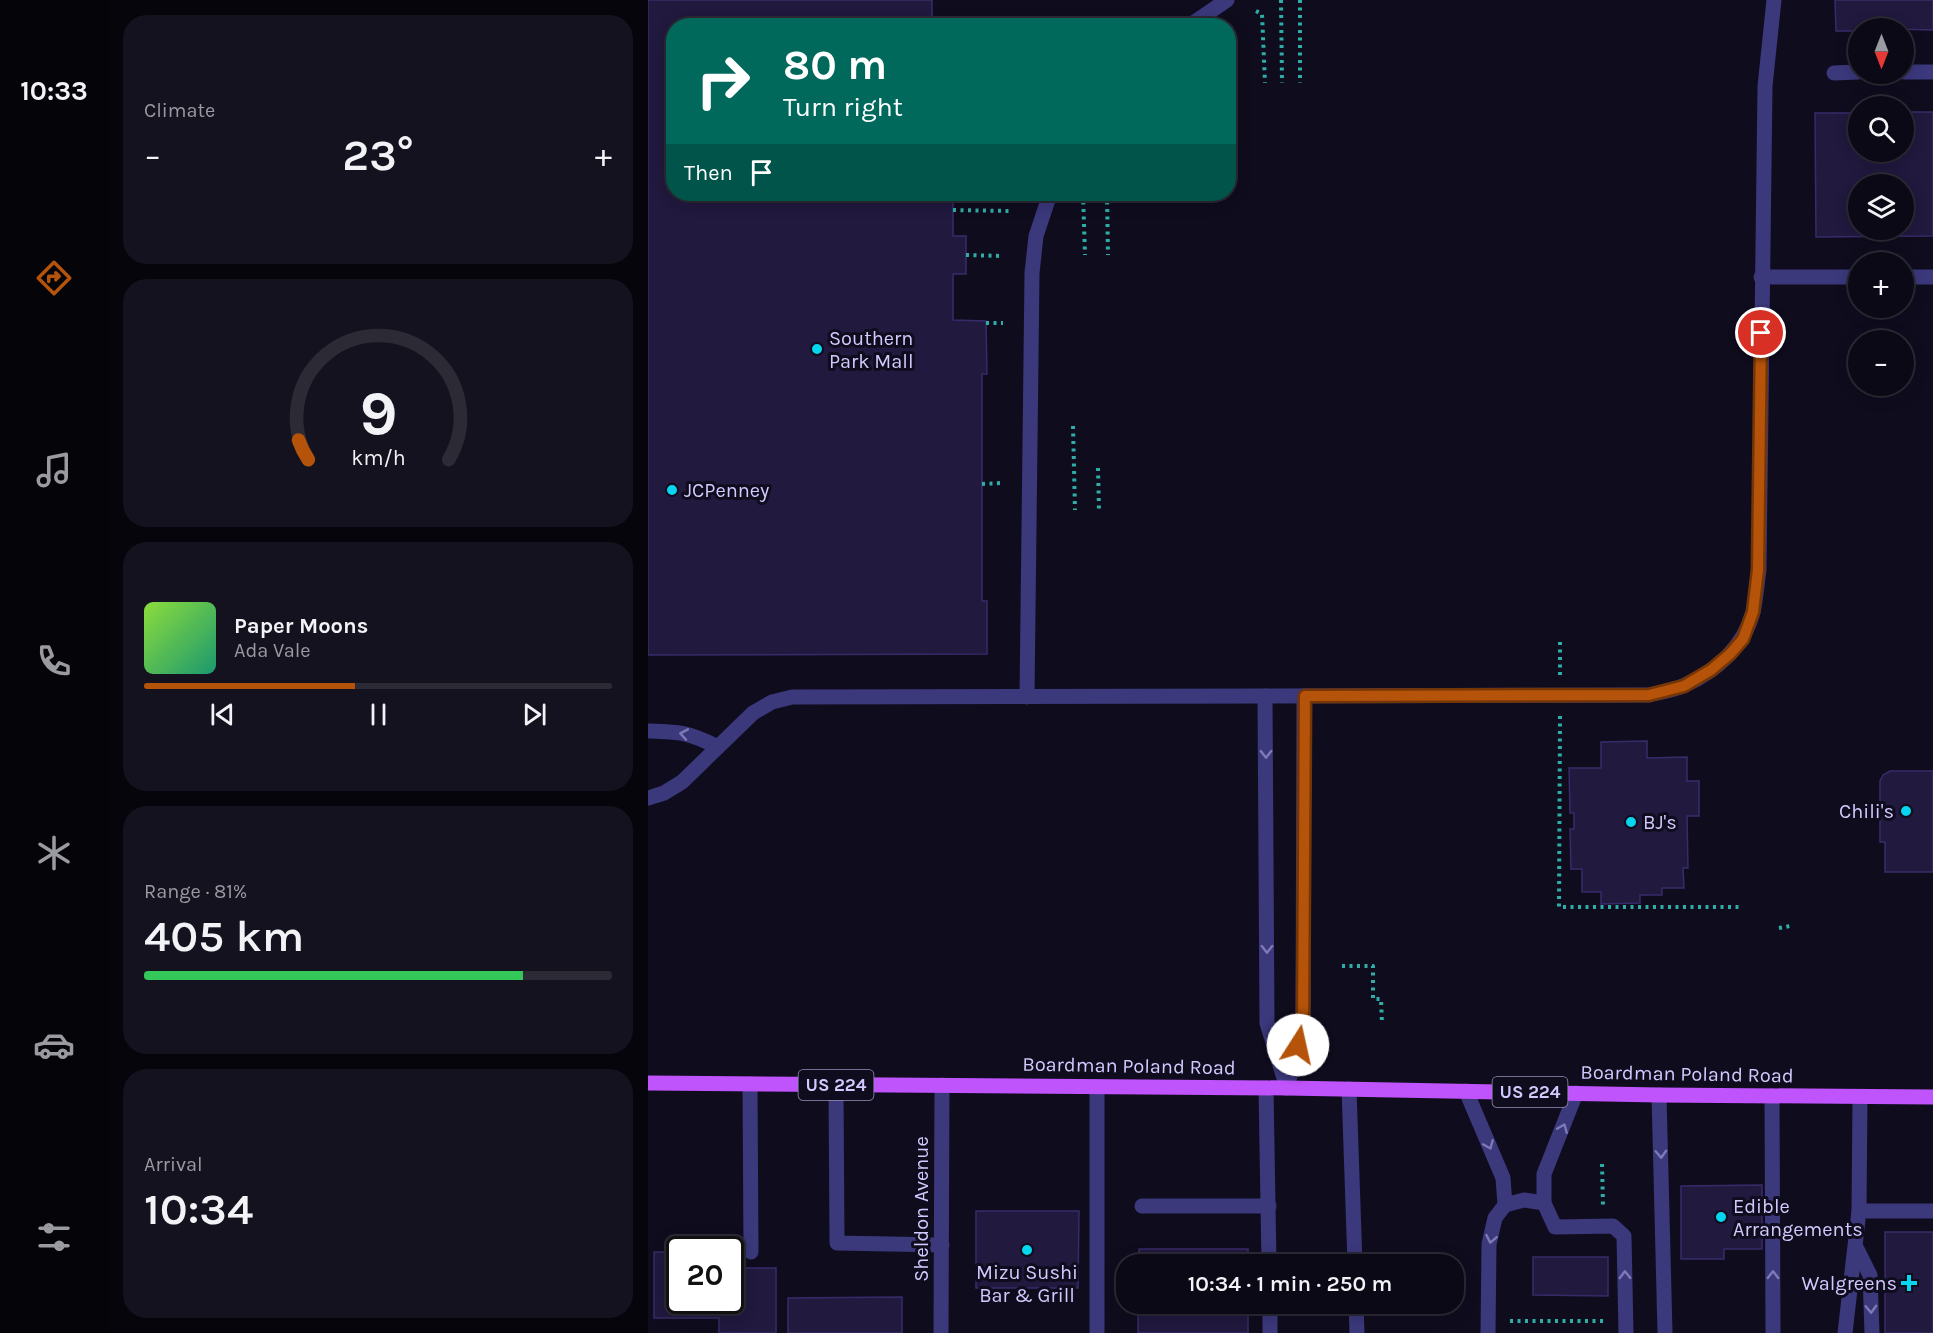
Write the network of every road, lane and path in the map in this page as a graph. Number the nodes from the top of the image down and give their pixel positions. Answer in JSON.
{"nodes":[{"id":1,"x":1227,"y":0,"type":"edge"},
{"id":2,"x":1281,"y":0,"type":"edge"},
{"id":3,"x":1300,"y":0,"type":"edge"},
{"id":4,"x":1774,"y":0,"type":"edge"},
{"id":5,"x":1256,"y":11,"type":"dead end"},
{"id":6,"x":1201,"y":18,"type":"edge"},
{"id":7,"x":1848,"y":72,"type":"edge"},
{"id":8,"x":1914,"y":72,"type":"edge"},
{"id":9,"x":1933,"y":72,"type":"edge"},
{"id":10,"x":1834,"y":73,"type":"dead end"},
{"id":11,"x":1265,"y":83,"type":"dead end"},
{"id":12,"x":1282,"y":83,"type":"dead end"},
{"id":13,"x":1300,"y":83,"type":"dead end"},
{"id":14,"x":1048,"y":201,"type":"edge"},
{"id":15,"x":1083,"y":201,"type":"edge"},
{"id":16,"x":1107,"y":201,"type":"edge"},
{"id":17,"x":953,"y":210,"type":"dead end"},
{"id":18,"x":1012,"y":211,"type":"dead end"},
{"id":19,"x":966,"y":255,"type":"dead end"},
{"id":20,"x":1085,"y":255,"type":"dead end"},
{"id":21,"x":1108,"y":255,"type":"dead end"},
{"id":22,"x":1003,"y":256,"type":"dead end"},
{"id":23,"x":1761,"y":276,"type":"junction"},
{"id":24,"x":1848,"y":276,"type":"edge"},
{"id":25,"x":1914,"y":276,"type":"edge"},
{"id":26,"x":1933,"y":276,"type":"edge"},
{"id":27,"x":986,"y":323,"type":"dead end"},
{"id":28,"x":1003,"y":323,"type":"dead end"},
{"id":29,"x":1073,"y":426,"type":"dead end"},
{"id":30,"x":1098,"y":468,"type":"dead end"},
{"id":31,"x":1002,"y":483,"type":"dead end"},
{"id":32,"x":982,"y":484,"type":"dead end"},
{"id":33,"x":1075,"y":510,"type":"dead end"},
{"id":34,"x":1099,"y":510,"type":"dead end"},
{"id":35,"x":1560,"y":640,"type":"dead end"},
{"id":36,"x":1560,"y":695,"type":"junction"},
{"id":37,"x":1265,"y":696,"type":"junction"},
{"id":38,"x":1305,"y":696,"type":"junction"},
{"id":39,"x":1027,"y":697,"type":"junction"},
{"id":40,"x":648,"y":731,"type":"edge"},
{"id":41,"x":717,"y":747,"type":"junction"},
{"id":42,"x":648,"y":798,"type":"edge"},
{"id":43,"x":1742,"y":907,"type":"dead end"},
{"id":44,"x":1790,"y":926,"type":"dead end"},
{"id":45,"x":1779,"y":928,"type":"dead end"},
{"id":46,"x":1342,"y":966,"type":"dead end"},
{"id":47,"x":1382,"y":1024,"type":"dead end"},
{"id":48,"x":648,"y":1083,"type":"edge"},
{"id":49,"x":750,"y":1084,"type":"junction"},
{"id":50,"x":836,"y":1085,"type":"junction"},
{"id":51,"x":942,"y":1085,"type":"junction"},
{"id":52,"x":1933,"y":1086,"type":"edge"},
{"id":53,"x":1097,"y":1087,"type":"junction"},
{"id":54,"x":1266,"y":1088,"type":"junction"},
{"id":55,"x":1287,"y":1088,"type":"junction"},
{"id":56,"x":1348,"y":1089,"type":"junction"},
{"id":57,"x":1466,"y":1091,"type":"junction"},
{"id":58,"x":1576,"y":1093,"type":"junction"},
{"id":59,"x":1659,"y":1095,"type":"junction"},
{"id":60,"x":1772,"y":1096,"type":"junction"},
{"id":61,"x":1867,"y":1097,"type":"junction"},
{"id":62,"x":1933,"y":1097,"type":"edge"},
{"id":63,"x":1602,"y":1164,"type":"dead end"},
{"id":64,"x":1544,"y":1203,"type":"junction"},
{"id":65,"x":1505,"y":1205,"type":"junction"},
{"id":66,"x":1142,"y":1206,"type":"dead end"},
{"id":67,"x":1269,"y":1206,"type":"junction"},
{"id":68,"x":1859,"y":1211,"type":"junction"},
{"id":69,"x":1933,"y":1211,"type":"edge"},
{"id":70,"x":1604,"y":1226,"type":"junction"},
{"id":71,"x":942,"y":1245,"type":"junction"},
{"id":72,"x":1856,"y":1247,"type":"junction"},
{"id":73,"x":751,"y":1252,"type":"dead end"},
{"id":74,"x":1269,"y":1254,"type":"edge"},
{"id":75,"x":1355,"y":1254,"type":"edge"},
{"id":76,"x":1270,"y":1314,"type":"edge"},
{"id":77,"x":1356,"y":1314,"type":"edge"},
{"id":78,"x":1488,"y":1327,"type":"edge"},
{"id":79,"x":1626,"y":1327,"type":"edge"},
{"id":80,"x":941,"y":1333,"type":"edge"},
{"id":81,"x":1097,"y":1333,"type":"edge"},
{"id":82,"x":1270,"y":1333,"type":"edge"},
{"id":83,"x":1357,"y":1333,"type":"edge"},
{"id":84,"x":1665,"y":1333,"type":"edge"},
{"id":85,"x":1773,"y":1333,"type":"edge"},
{"id":86,"x":1845,"y":1333,"type":"edge"},
{"id":87,"x":1872,"y":1333,"type":"edge"}],
"edges":[{"from":1,"to":6,"type":"street"},
{"from":2,"to":12,"type":"path"},
{"from":3,"to":13,"type":"path"},
{"from":4,"to":23,"type":"street"},
{"from":5,"to":11,"type":"path"},
{"from":7,"to":10,"type":"street"},
{"from":8,"to":9,"type":"street"},
{"from":14,"to":39,"type":"street"},
{"from":15,"to":20,"type":"path"},
{"from":16,"to":21,"type":"path"},
{"from":17,"to":18,"type":"path"},
{"from":19,"to":22,"type":"path"},
{"from":23,"to":24,"type":"street"},
{"from":23,"to":36,"type":"street"},
{"from":25,"to":26,"type":"street"},
{"from":27,"to":28,"type":"path"},
{"from":29,"to":33,"type":"path"},
{"from":30,"to":34,"type":"path"},
{"from":31,"to":32,"type":"path"},
{"from":35,"to":36,"type":"path"},
{"from":36,"to":38,"type":"street"},
{"from":36,"to":43,"type":"path"},
{"from":37,"to":38,"type":"street"},
{"from":37,"to":39,"type":"street"},
{"from":37,"to":55,"type":"street","one_way":true},
{"from":38,"to":55,"type":"street"},
{"from":39,"to":41,"type":"street"},
{"from":41,"to":40,"type":"street","one_way":true},
{"from":41,"to":42,"type":"street"},
{"from":44,"to":45,"type":"path"},
{"from":46,"to":47,"type":"path"},
{"from":48,"to":49,"type":"main road","name":"Boardman Poland Road","number":"US 224"},
{"from":49,"to":50,"type":"main road","name":"Boardman Poland Road","number":"US 224"},
{"from":49,"to":73,"type":"street"},
{"from":50,"to":51,"type":"main road","name":"Boardman Poland Road","number":"US 224"},
{"from":50,"to":71,"type":"street"},
{"from":51,"to":53,"type":"main road","name":"Boardman Poland Road","number":"US 224"},
{"from":51,"to":71,"type":"street","name":"Sheldon Avenue"},
{"from":52,"to":61,"type":"main road"},
{"from":53,"to":54,"type":"main road","name":"Boardman Poland Road","number":"US 224"},
{"from":53,"to":81,"type":"street"},
{"from":54,"to":55,"type":"main road","name":"Boardman Poland Road","number":"US 224"},
{"from":54,"to":67,"type":"street"},
{"from":55,"to":56,"type":"main road","name":"Boardman Poland Road","number":"US 224"},
{"from":56,"to":57,"type":"main road","name":"Boardman Poland Road","number":"US 224"},
{"from":56,"to":75,"type":"street"},
{"from":57,"to":58,"type":"main road","name":"Boardman Poland Road","number":"US 224"},
{"from":57,"to":65,"type":"street","one_way":true},
{"from":58,"to":59,"type":"main road","name":"Boardman Poland Road","number":"US 224"},
{"from":64,"to":58,"type":"street","one_way":true},
{"from":59,"to":60,"type":"main road","name":"Boardman Poland Road","number":"US 224"},
{"from":59,"to":84,"type":"street","one_way":true},
{"from":60,"to":61,"type":"main road","name":"Boardman Poland Road","number":"US 224"},
{"from":85,"to":60,"type":"street","one_way":true},
{"from":61,"to":62,"type":"main road","name":"Boardman Poland Road","number":"US 224"},
{"from":61,"to":68,"type":"street"},
{"from":63,"to":70,"type":"path"},
{"from":64,"to":65,"type":"street"},
{"from":64,"to":70,"type":"street"},
{"from":65,"to":78,"type":"street","one_way":true},
{"from":66,"to":67,"type":"street"},
{"from":67,"to":74,"type":"street"},
{"from":68,"to":69,"type":"street"},
{"from":68,"to":72,"type":"street"},
{"from":79,"to":70,"type":"street","one_way":true},
{"from":71,"to":80,"type":"street","name":"Sheldon Avenue"},
{"from":72,"to":86,"type":"street"},
{"from":72,"to":87,"type":"street","one_way":true},
{"from":76,"to":82,"type":"street"},
{"from":77,"to":83,"type":"street"},
{"from":78,"to":79,"type":"path"}]}
